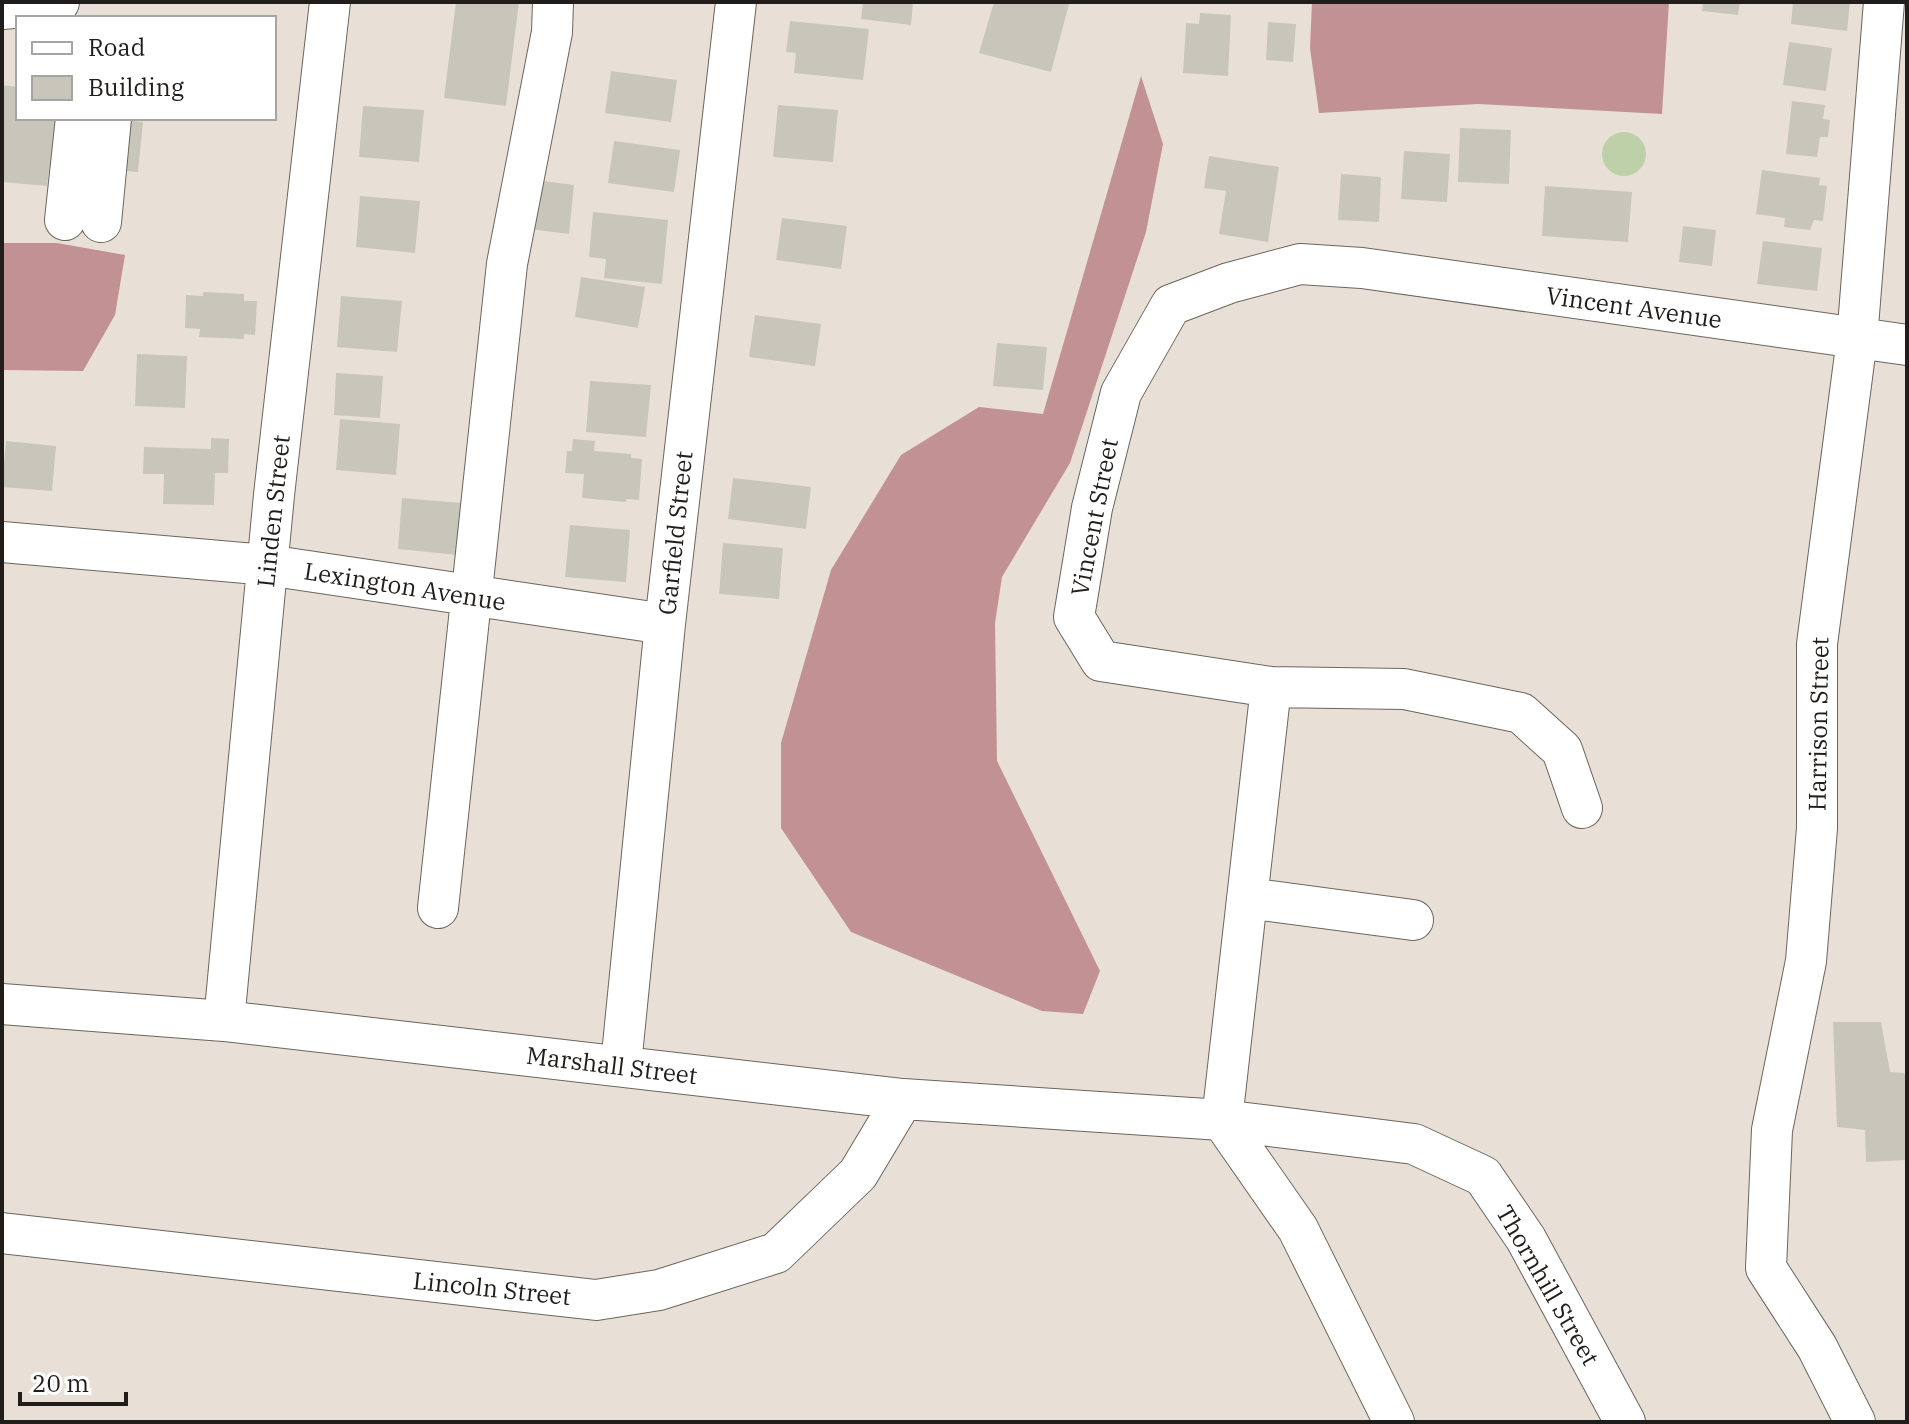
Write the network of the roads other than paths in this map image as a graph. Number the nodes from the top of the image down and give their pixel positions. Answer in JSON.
{"nodes":[{"id":1,"x":57,"y":2,"type":"edge"},
{"id":2,"x":330,"y":2,"type":"edge"},
{"id":3,"x":553,"y":2,"type":"edge"},
{"id":4,"x":736,"y":2,"type":"edge"},
{"id":5,"x":1884,"y":2,"type":"edge"},
{"id":6,"x":2,"y":7,"type":"edge"},
{"id":7,"x":76,"y":120,"type":"edge"},
{"id":8,"x":92,"y":120,"type":"edge"},
{"id":9,"x":111,"y":120,"type":"edge"},
{"id":10,"x":127,"y":120,"type":"edge"},
{"id":11,"x":92,"y":221,"type":"junction"},
{"id":12,"x":1362,"y":268,"type":"joint"},
{"id":13,"x":1857,"y":339,"type":"junction"},
{"id":14,"x":1907,"y":345,"type":"edge"},
{"id":15,"x":2,"y":542,"type":"edge"},
{"id":16,"x":267,"y":565,"type":"junction"},
{"id":17,"x":470,"y":596,"type":"junction"},
{"id":18,"x":665,"y":624,"type":"junction"},
{"id":19,"x":1271,"y":687,"type":"junction"},
{"id":20,"x":1582,"y":808,"type":"dead end"},
{"id":21,"x":1247,"y":898,"type":"junction"},
{"id":22,"x":438,"y":908,"type":"dead end"},
{"id":23,"x":1413,"y":920,"type":"dead end"},
{"id":24,"x":2,"y":1004,"type":"edge"},
{"id":25,"x":224,"y":1021,"type":"junction"},
{"id":26,"x":621,"y":1065,"type":"junction"},
{"id":27,"x":903,"y":1099,"type":"junction"},
{"id":28,"x":1222,"y":1120,"type":"junction"},
{"id":29,"x":2,"y":1233,"type":"edge"},
{"id":30,"x":1394,"y":1422,"type":"edge"},
{"id":31,"x":1625,"y":1422,"type":"edge"},
{"id":32,"x":1855,"y":1422,"type":"edge"}],
"edges":[{"from":1,"to":6,"type":"main road"},
{"from":2,"to":16,"type":"street","name":"Linden Street"},
{"from":3,"to":17,"type":"street"},
{"from":4,"to":18,"type":"street","name":"Garfield Street"},
{"from":5,"to":13,"type":"street","name":"Harrison Street"},
{"from":7,"to":11,"type":"street"},
{"from":8,"to":11,"type":"street"},
{"from":9,"to":11,"type":"street"},
{"from":10,"to":11,"type":"street"},
{"from":12,"to":13,"type":"street","name":"Vincent Avenue"},
{"from":12,"to":19,"type":"street","name":"Vincent Street"},
{"from":13,"to":14,"type":"street","name":"Vincent Avenue"},
{"from":13,"to":32,"type":"street","name":"Harrison Street"},
{"from":15,"to":16,"type":"street","name":"Lexington Avenue"},
{"from":16,"to":17,"type":"street","name":"Lexington Avenue"},
{"from":16,"to":25,"type":"street","name":"Linden Street"},
{"from":17,"to":18,"type":"street","name":"Lexington Avenue"},
{"from":17,"to":22,"type":"street"},
{"from":18,"to":26,"type":"street","name":"Garfield Street"},
{"from":19,"to":20,"type":"street"},
{"from":19,"to":21,"type":"street"},
{"from":21,"to":23,"type":"street"},
{"from":21,"to":28,"type":"street"},
{"from":24,"to":25,"type":"street","name":"Marshall Street"},
{"from":25,"to":26,"type":"street","name":"Marshall Street"},
{"from":26,"to":27,"type":"street","name":"Marshall Street"},
{"from":27,"to":28,"type":"street","name":"Marshall Street"},
{"from":27,"to":29,"type":"street","name":"Lincoln Street"},
{"from":28,"to":30,"type":"street"},
{"from":28,"to":31,"type":"street","name":"Thornhill Street"}]}
